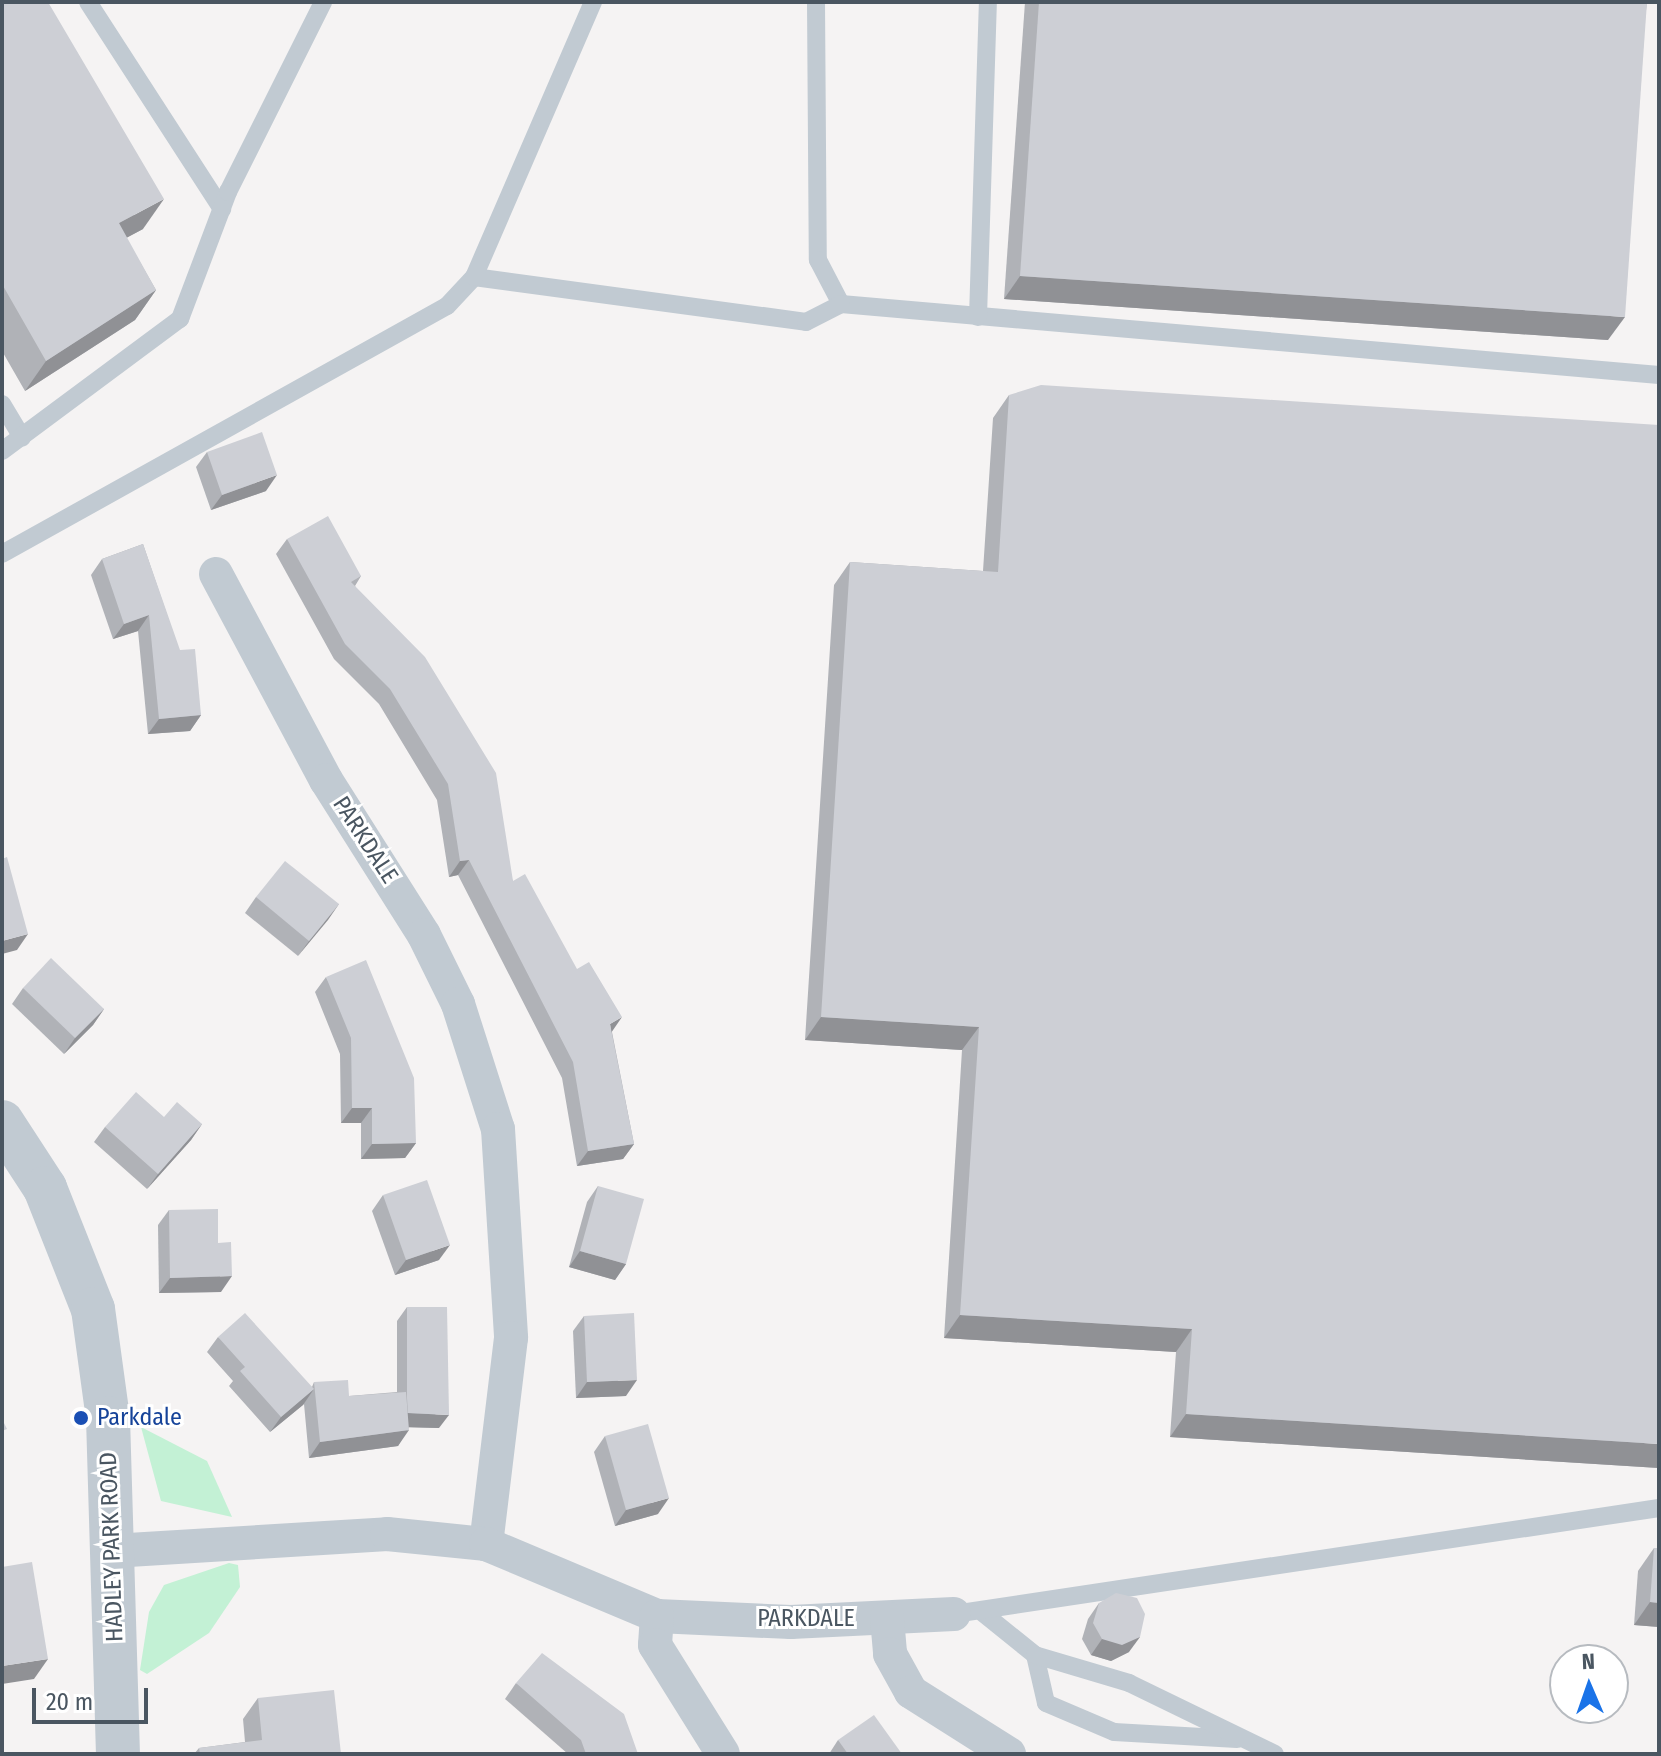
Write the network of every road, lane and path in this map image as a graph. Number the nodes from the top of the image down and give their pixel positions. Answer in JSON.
{"nodes":[{"id":1,"x":88,"y":2,"type":"edge"},
{"id":2,"x":323,"y":2,"type":"edge"},
{"id":3,"x":593,"y":2,"type":"edge"},
{"id":4,"x":816,"y":2,"type":"edge"},
{"id":5,"x":988,"y":2,"type":"edge"},
{"id":6,"x":222,"y":209,"type":"junction"},
{"id":7,"x":474,"y":277,"type":"junction"},
{"id":8,"x":841,"y":304,"type":"junction"},
{"id":9,"x":978,"y":317,"type":"junction"},
{"id":10,"x":1659,"y":375,"type":"edge"},
{"id":11,"x":2,"y":404,"type":"edge"},
{"id":12,"x":22,"y":437,"type":"junction"},
{"id":13,"x":2,"y":451,"type":"edge"},
{"id":14,"x":2,"y":554,"type":"edge"},
{"id":15,"x":216,"y":574,"type":"dead end"},
{"id":16,"x":2,"y":1122,"type":"edge"},
{"id":17,"x":1659,"y":1508,"type":"edge"},
{"id":18,"x":486,"y":1544,"type":"junction"},
{"id":19,"x":112,"y":1551,"type":"junction"},
{"id":20,"x":969,"y":1613,"type":"junction"},
{"id":21,"x":657,"y":1616,"type":"junction"},
{"id":22,"x":887,"y":1618,"type":"junction"},
{"id":23,"x":1035,"y":1655,"type":"junction"},
{"id":24,"x":1237,"y":1739,"type":"junction"},
{"id":25,"x":118,"y":1754,"type":"edge"},
{"id":26,"x":723,"y":1754,"type":"edge"},
{"id":27,"x":1009,"y":1754,"type":"edge"},
{"id":28,"x":1275,"y":1754,"type":"edge"}],
"edges":[{"from":1,"to":6,"type":"lane"},
{"from":2,"to":6,"type":"lane"},
{"from":3,"to":7,"type":"lane"},
{"from":4,"to":8,"type":"lane"},
{"from":5,"to":9,"type":"lane"},
{"from":6,"to":12,"type":"lane"},
{"from":7,"to":8,"type":"lane"},
{"from":7,"to":14,"type":"lane"},
{"from":8,"to":9,"type":"lane"},
{"from":9,"to":10,"type":"lane"},
{"from":11,"to":12,"type":"lane"},
{"from":12,"to":13,"type":"lane"},
{"from":15,"to":18,"type":"street","name":"PARKDALE"},
{"from":16,"to":19,"type":"street","name":"HADLEY PARK ROAD"},
{"from":17,"to":20,"type":"lane"},
{"from":18,"to":19,"type":"street","name":"PARKDALE"},
{"from":18,"to":21,"type":"street","name":"PARKDALE"},
{"from":19,"to":25,"type":"street","name":"HADLEY PARK ROAD"},
{"from":20,"to":22,"type":"street","name":"PARKDALE"},
{"from":20,"to":23,"type":"lane"},
{"from":21,"to":22,"type":"street","name":"PARKDALE"},
{"from":21,"to":26,"type":"street"},
{"from":22,"to":27,"type":"street"},
{"from":23,"to":24,"type":"lane"},
{"from":23,"to":24,"type":"lane"},
{"from":24,"to":28,"type":"lane"}]}
